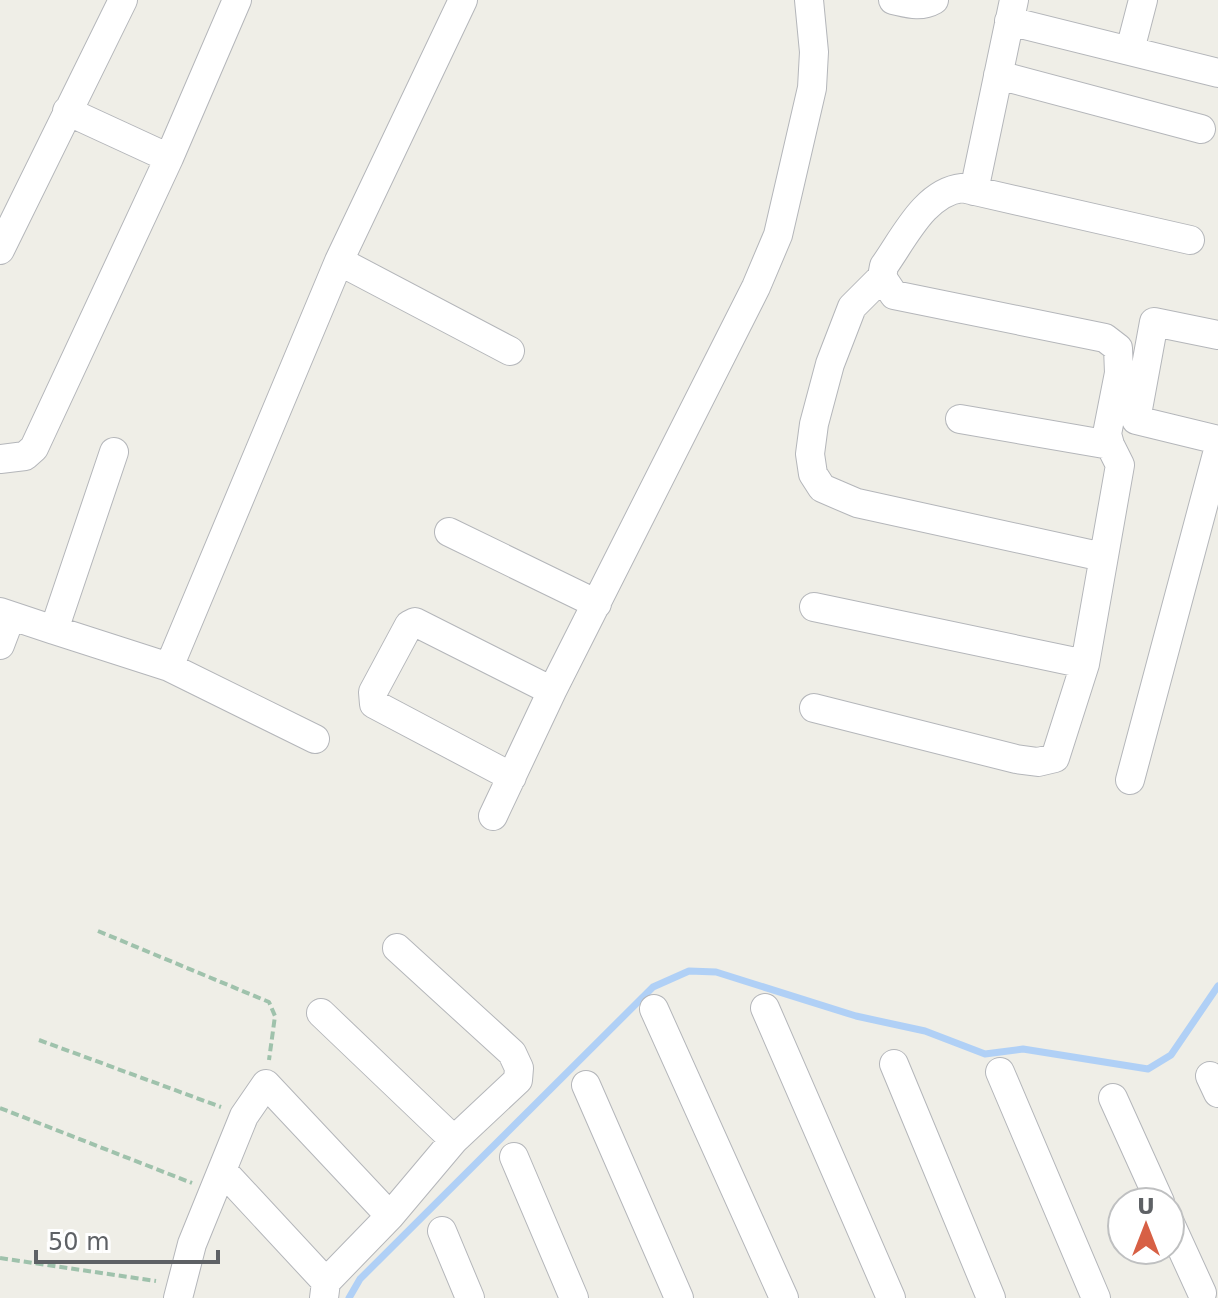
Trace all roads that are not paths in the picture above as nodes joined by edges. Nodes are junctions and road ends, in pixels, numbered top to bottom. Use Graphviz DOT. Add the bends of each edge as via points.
graph roads {
  1 [pos="123,0"];
  2 [pos="237,0"];
  3 [pos="463,0"];
  4 [pos="809,0"];
  5 [pos="893,0"];
  6 [pos="934,0"];
  7 [pos="1143,0"];
  8 [pos="1012,10"];
  9 [pos="1130,50"];
  10 [pos="1218,73"];
  11 [pos="998,75"];
  12 [pos="67,111"];
  13 [pos="1201,129"];
  14 [pos="169,158"];
  15 [pos="974,191"];
  16 [pos="1190,240"];
  17 [pos="0,250"];
  18 [pos="339,261"];
  19 [pos="882,277"];
  20 [pos="1218,335"];
  21 [pos="510,351"];
  22 [pos="960,419"];
  23 [pos="1218,440"];
  24 [pos="1110,445"];
  25 [pos="1218,450"];
  26 [pos="114,452"];
  27 [pos="0,459"];
  28 [pos="449,532"];
  29 [pos="1103,557"];
  30 [pos="597,604"];
  31 [pos="814,607"];
  32 [pos="6,614"];
  33 [pos="54,630"];
  34 [pos="0,645"];
  35 [pos="1085,664"];
  36 [pos="169,667"];
  37 [pos="552,691"];
  38 [pos="814,708"];
  39 [pos="315,739"];
  40 [pos="512,777"];
  41 [pos="1130,780"];
  42 [pos="493,816"];
  43 [pos="397,948"];
  44 [pos="765,1008"];
  45 [pos="654,1009"];
  46 [pos="321,1013"];
  47 [pos="894,1064"];
  48 [pos="1000,1072"];
  49 [pos="586,1085"];
  50 [pos="1113,1098"];
  51 [pos="454,1140"];
  52 [pos="514,1157"];
  53 [pos="218,1181"];
  54 [pos="1153,1186"];
  55 [pos="390,1216"];
  56 [pos="442,1231"];
  57 [pos="1186,1257"];
  58 [pos="325,1290"];
  59 [pos="179,1291"];
  60 [pos="1203,1293"];
  61 [pos="470,1298"];
  62 [pos="574,1298"];
  63 [pos="679,1298"];
  64 [pos="784,1298"];
  65 [pos="891,1298"];
  66 [pos="991,1298"];
  67 [pos="1096,1298"];
  1 -- 12 [label="street"];
  2 -- 14 [label="street"];
  3 -- 18 [label="street"];
  4 -- 30 [label="street" via="812,88 778,235"];
  5 -- 6 [label="street" via="914,5"];
  7 -- 9 [label="street"];
  8 -- 9 [label="street"];
  8 -- 11 [label="street"];
  9 -- 10 [label="street"];
  11 -- 13 [label="street"];
  11 -- 15 [label="street"];
  12 -- 14 [label="street"];
  12 -- 17 [label="street"];
  14 -- 27 [label="street" via="34,448 25,456"];
  15 -- 16 [label="street"];
  15 -- 19 [label="street" via="951,189 927,206 884,266"];
  18 -- 21 [label="street"];
  18 -- 36 [label="street"];
  19 -- 24 [label="street" via="894,295 1105,338 1118,348"];
  19 -- 29 [label="street" via="852,307 830,364 810,454 822,488 857,503"];
  20 -- 23 [label="street" via="1154,322 1136,420"];
  22 -- 24 [label="street"];
  24 -- 29 [label="street" via="1120,477"];
  25 -- 41 [label="street"];
  26 -- 33 [label="street"];
  28 -- 30 [label="street"];
  29 -- 35 [label="street"];
  30 -- 37 [label="street"];
  31 -- 35 [label="street"];
  32 -- 33 [label="street"];
  32 -- 34 [label="street"];
  33 -- 36 [label="street"];
  35 -- 38 [label="street" via="1055,758 1038,762"];
  36 -- 39 [label="street"];
  37 -- 40 [label="street"];
  37 -- 40 [label="street" via="415,622 373,692 374,704"];
  40 -- 42 [label="street"];
  43 -- 51 [label="street" via="512,1053 519,1068 518,1080"];
  44 -- 65 [label="street"];
  45 -- 64 [label="street"];
  46 -- 51 [label="street"];
  47 -- 66 [label="street"];
  48 -- 67 [label="street"];
  49 -- 63 [label="street"];
  50 -- 54 [label="street"];
  51 -- 55 [label="street"];
  52 -- 62 [label="street"];
  53 -- 55 [label="street" via="244,1116 266,1084"];
  53 -- 58 [label="street"];
  53 -- 59 [label="street"];
  55 -- 58 [label="street"];
  56 -- 61 [label="street"];
  57 -- 60 [label="street"];
}
